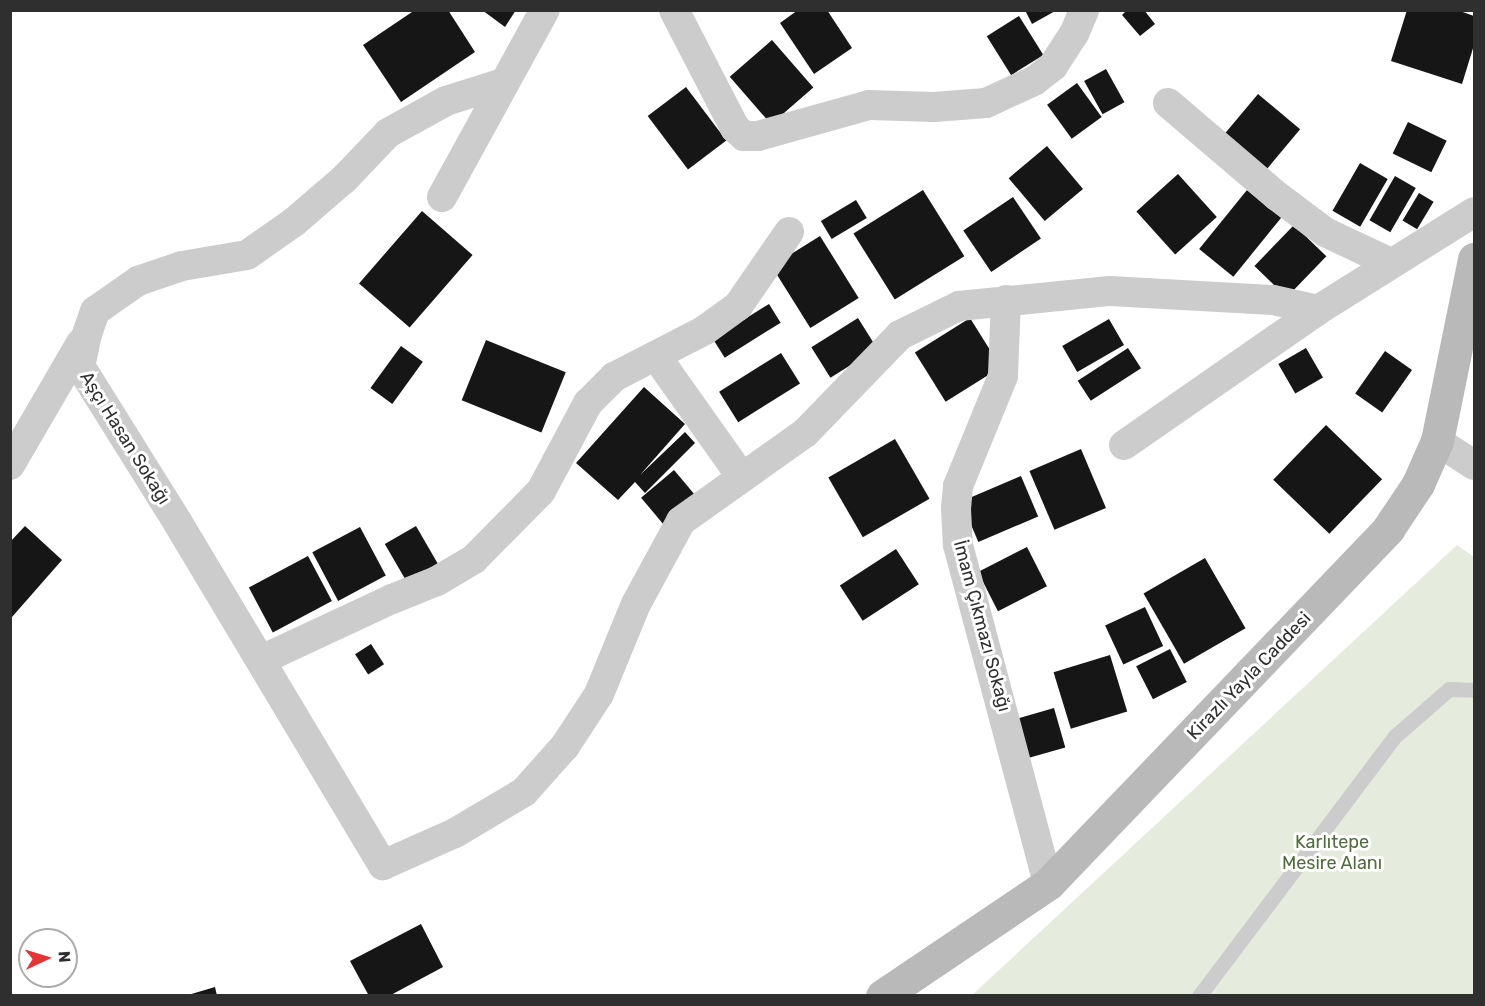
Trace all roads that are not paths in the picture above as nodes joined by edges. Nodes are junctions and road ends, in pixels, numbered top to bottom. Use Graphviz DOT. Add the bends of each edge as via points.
graph roads {
  1 [pos="545,10"];
  2 [pos="675,10"];
  3 [pos="1084,10"];
  4 [pos="503,83"];
  5 [pos="1168,103"];
  6 [pos="442,197"];
  7 [pos="1474,212"];
  8 [pos="789,232"];
  9 [pos="1474,259"];
  10 [pos="1391,263"];
  11 [pos="1006,300"];
  12 [pos="1318,310"];
  13 [pos="87,334"];
  14 [pos="656,356"];
  15 [pos="1437,441"];
  16 [pos="1124,445"];
  17 [pos="10,465"];
  18 [pos="1474,465"];
  19 [pos="741,476"];
  20 [pos="261,660"];
  21 [pos="1474,690"];
  22 [pos="1048,884"];
  23 [pos="882,996"];
  24 [pos="1199,996"];
  1 -- 4 [label="street"];
  2 -- 3 [label="street" via="735,128 744,136 758,136 869,105 934,107 986,103 1034,81 1053,66"];
  4 -- 6 [label="street"];
  4 -- 13 [label="street, Aşçı Hasan Sokağı" via="446,101 388,133 344,179 294,222 247,255 182,266 138,281 95,311"];
  5 -- 10 [label="street" via="1325,232"];
  7 -- 10 [label="street"];
  8 -- 14 [label="street" via="738,306 705,330"];
  9 -- 15 [label="main road, Kirazlı Yayla Caddesi"];
  10 -- 12 [label="street"];
  11 -- 12 [label="street" via="1110,291 1273,300"];
  11 -- 19 [label="street" via="959,306 900,334 805,433"];
  11 -- 22 [label="street, İmam Çıkmazı Sokağı" via="1003,376 958,486 958,545"];
  12 -- 16 [label="street"];
  13 -- 17 [label="street"];
  13 -- 20 [label="street, Aşçı Hasan Sokağı" via="80,366"];
  14 -- 19 [label="street"];
  14 -- 20 [label="street" via="614,377 588,403 541,491 474,559 437,581"];
  15 -- 18 [label="street"];
  15 -- 22 [label="main road, Kirazlı Yayla Caddesi" via="1418,484 1388,529"];
  19 -- 20 [label="street, Aşçı Hasan Sokağı" via="681,521 636,604 599,694 565,746 524,792 455,833 383,865"];
  21 -- 24 [label="lane" via="1449,689 1394,737"];
  22 -- 23 [label="main road, Kirazlı Yayla Caddesi"];
}
